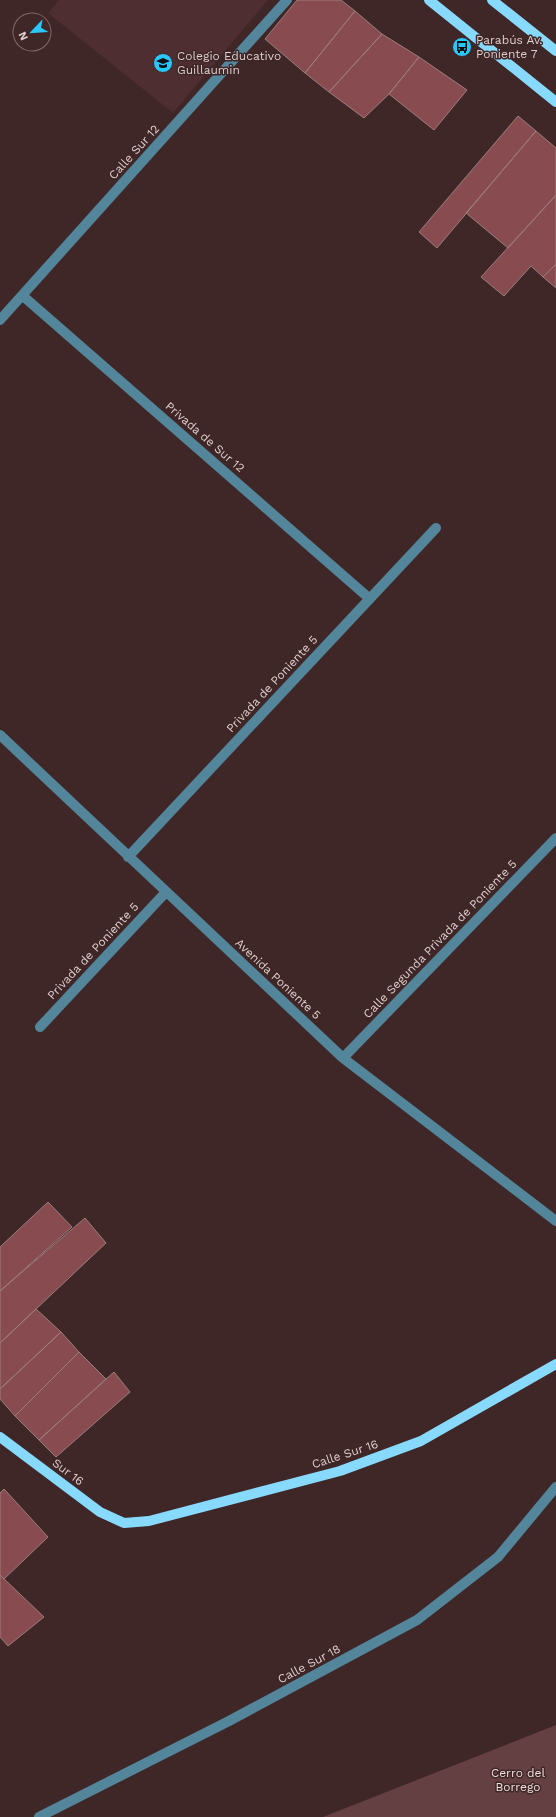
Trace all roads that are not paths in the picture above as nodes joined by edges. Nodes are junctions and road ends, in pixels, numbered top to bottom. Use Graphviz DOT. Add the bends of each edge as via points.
graph roads {
  1 [pos="287,0"];
  2 [pos="429,0"];
  3 [pos="492,0"];
  4 [pos="556,51"];
  5 [pos="556,102"];
  6 [pos="23,296"];
  7 [pos="0,320"];
  8 [pos="436,528"];
  9 [pos="370,599"];
  10 [pos="0,735"];
  11 [pos="556,838"];
  12 [pos="128,857"];
  13 [pos="166,892"];
  14 [pos="40,1027"];
  15 [pos="343,1058"];
  16 [pos="556,1221"];
  17 [pos="556,1364"];
  18 [pos="0,1437"];
  19 [pos="556,1487"];
  20 [pos="124,1523"];
  21 [pos="39,1817"];
  1 -- 6 [label="street, Calle Sur 12"];
  2 -- 5 [label="main road"];
  3 -- 4 [label="main road"];
  6 -- 7 [label="street, Calle Sur 12"];
  6 -- 9 [label="street, Privada de Sur 12"];
  8 -- 9 [label="street, Privada de Poniente 5"];
  9 -- 12 [label="street, Privada de Poniente 5"];
  10 -- 12 [label="street, Avenida Poniente 5"];
  11 -- 15 [label="street, Calle Segunda Privada de Poniente 5"];
  12 -- 13 [label="street, Avenida Poniente 5"];
  13 -- 14 [label="street, Privada de Poniente 5"];
  13 -- 15 [label="street, Avenida Poniente 5"];
  15 -- 16 [label="street, Avenida Poniente 5"];
  17 -- 20 [label="main road, Calle Sur 16" via="413,1444 340,1471 149,1521"];
  18 -- 20 [label="main road, Sur 16" via="100,1512"];
  19 -- 21 [label="street, Calle Sur 18" via="498,1557 417,1620 229,1721"];
}
